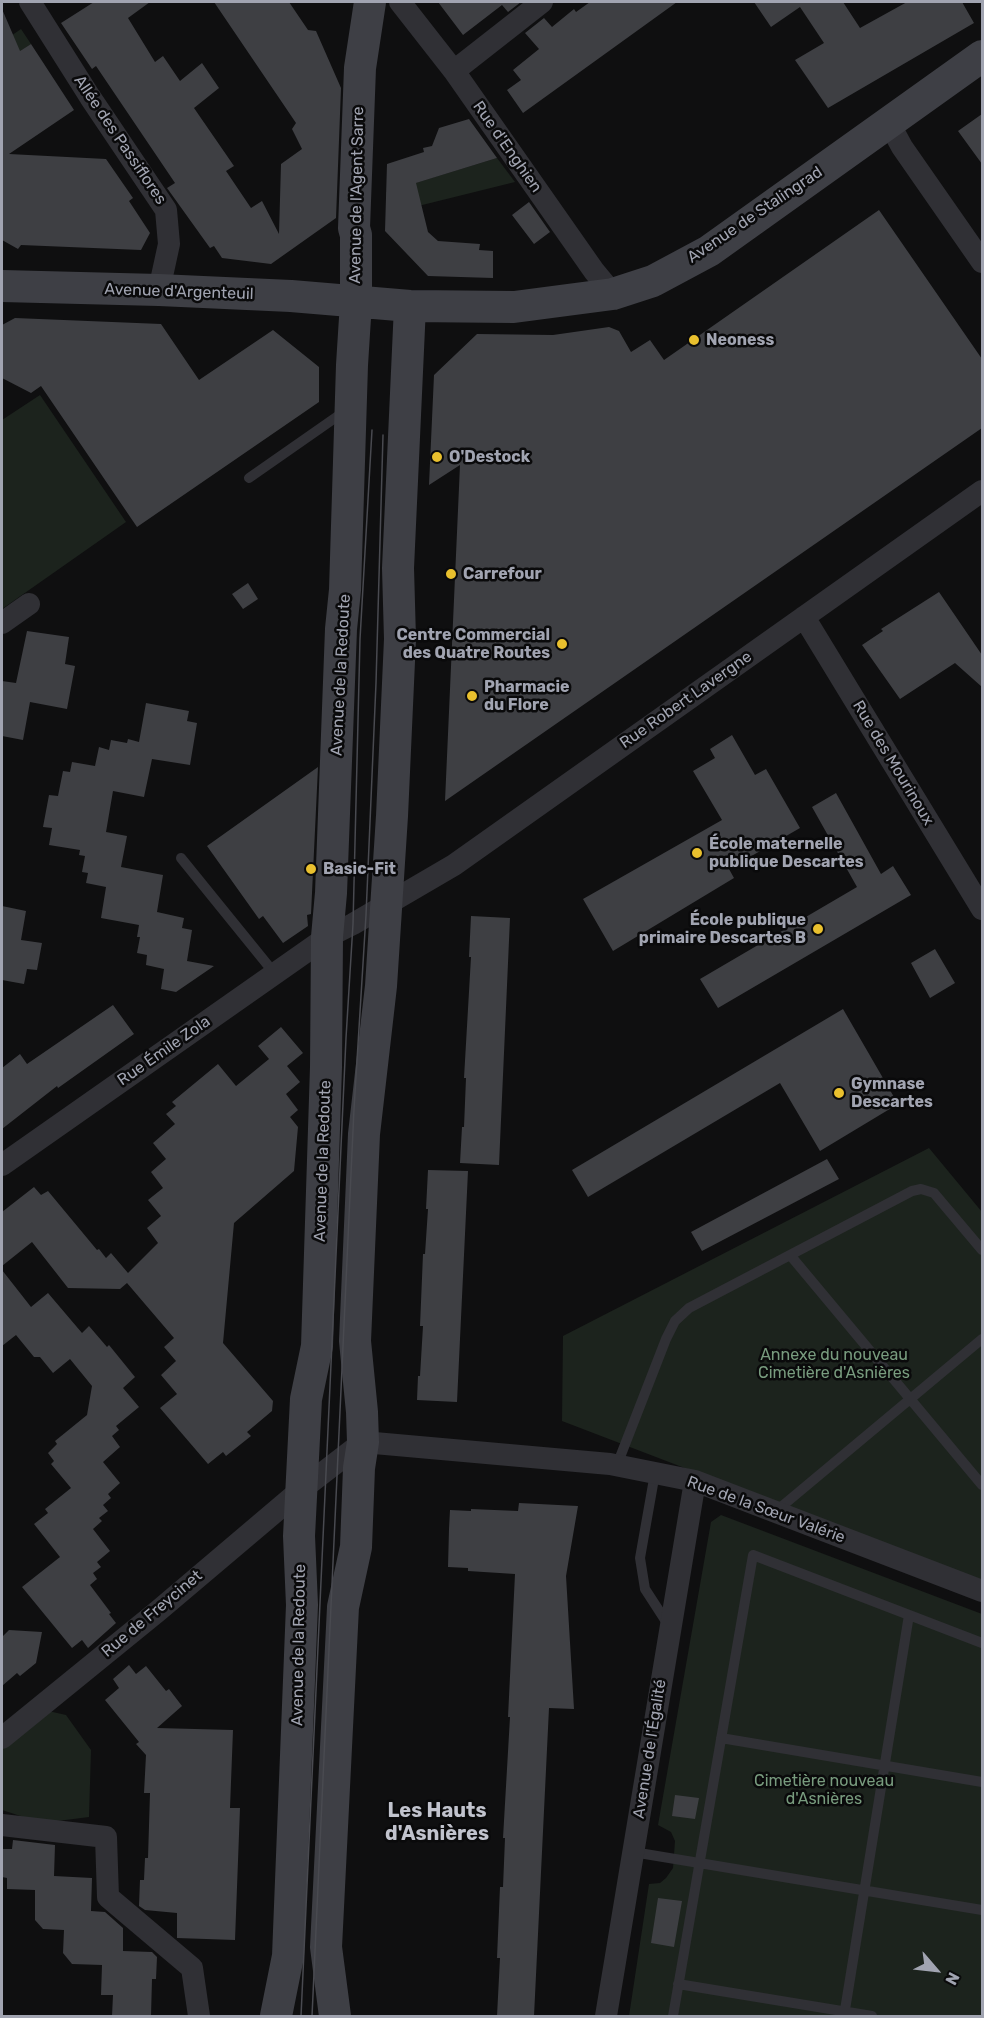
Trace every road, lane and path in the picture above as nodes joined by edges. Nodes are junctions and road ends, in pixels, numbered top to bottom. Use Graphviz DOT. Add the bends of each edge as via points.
graph roads {
  1 [pos="30,2"];
  2 [pos="400,2"];
  3 [pos="542,2"];
  4 [pos="369,7"];
  5 [pos="982,56"];
  6 [pos="454,72"];
  7 [pos="888,123"];
  8 [pos="982,262"];
  9 [pos="2,286"];
  10 [pos="159,290"];
  11 [pos="613,294"];
  12 [pos="356,302"];
  13 [pos="410,306"];
  14 [pos="350,407"];
  15 [pos="249,478"];
  16 [pos="982,491"];
  17 [pos="29,604"];
  18 [pos="804,617"];
  19 [pos="2,623"];
  20 [pos="181,858"];
  21 [pos="387,904"];
  22 [pos="982,909"];
  23 [pos="327,937"];
  24 [pos="275,974"];
  25 [pos="2,1165"];
  26 [pos="982,1250"];
  27 [pos="790,1255"];
  28 [pos="982,1339"];
  29 [pos="910,1400"];
  30 [pos="363,1442"];
  31 [pos="617,1465"];
  32 [pos="655,1473"];
  33 [pos="695,1481"];
  34 [pos="982,1485"];
  35 [pos="302,1489"];
  36 [pos="775,1512"];
  37 [pos="982,1591"];
  38 [pos="909,1615"];
  39 [pos="670,1629"];
  40 [pos="982,1642"];
  41 [pos="2,1738"];
  42 [pos="721,1738"];
  43 [pos="885,1766"];
  44 [pos="982,1782"];
  45 [pos="2,1825"];
  46 [pos="633,1852"];
  47 [pos="699,1863"];
  48 [pos="864,1891"];
  49 [pos="982,1910"];
  50 [pos="678,1984"];
  51 [pos="844,2014"];
  52 [pos="199,2016"];
  53 [pos="276,2016"];
  54 [pos="335,2016"];
  55 [pos="606,2016"];
  56 [pos="673,2016"];
  57 [pos="872,2016"];
  1 -- 10 [label="street, Allée des Passiflores" via="166,210 169,244"];
  2 -- 6 [label="street, Rue d'Enghien"];
  3 -- 6 [label="street"];
  4 -- 12 [label="main road, Avenue de l'Agent Sarre" via="360,68 354,228"];
  5 -- 7 [label="main road, Avenue de Stalingrad"];
  6 -- 11 [label="street, Rue d'Enghien"];
  7 -- 8 [label="street"];
  7 -- 11 [label="main road, Avenue de Stalingrad" via="709,250 653,281"];
  9 -- 10 [label="main road, Avenue d'Argenteuil"];
  10 -- 12 [label="main road, Avenue d'Argenteuil"];
  11 -- 13 [label="main road, Avenue de Stalingrad" via="514,307"];
  12 -- 13 [label="main road, Avenue de Stalingrad"];
  12 -- 14 [label="main road, Avenue de la Redoute"];
  13 -- 21 [label="main road" via="398,568 400,659"];
  14 -- 15 [label="lane"];
  14 -- 23 [label="main road, Avenue de la Redoute"];
  16 -- 18 [label="street, Rue Robert Lavergne"];
  17 -- 19 [label="street"];
  18 -- 21 [label="street, Rue Robert Lavergne" via="460,861"];
  18 -- 22 [label="street, Rue des Mourinoux"];
  20 -- 24 [label="lane"];
  21 -- 23 [label="street, Rue Robert Lavergne"];
  21 -- 30 [label="main road" via="364,1134 354,1341"];
  23 -- 24 [label="street, Rue Émile Zola"];
  23 -- 35 [label="main road, Avenue de la Redoute" via="317,1346 306,1399"];
  24 -- 25 [label="street, Rue Émile Zola"];
  26 -- 27 [label="lane" via="934,1193 921,1189"];
  27 -- 29 [label="lane"];
  27 -- 31 [label="lane" via="689,1308 675,1321"];
  28 -- 29 [label="lane"];
  29 -- 34 [label="lane"];
  29 -- 36 [label="lane"];
  30 -- 31 [label="street, Rue de la Sœur Valérie"];
  30 -- 35 [label="street, Rue de Freycinet"];
  30 -- 54 [label="main road" via="358,1468 356,1547 343,1606 326,1947"];
  31 -- 32 [label="street, Rue de la Sœur Valérie"];
  32 -- 33 [label="street, Rue de la Sœur Valérie"];
  32 -- 39 [label="lane" via="640,1558 645,1589"];
  33 -- 36 [label="street, Rue de la Sœur Valérie"];
  33 -- 39 [label="street, Avenue de l'Égalité"];
  35 -- 41 [label="street, Rue de Freycinet"];
  35 -- 53 [label="main road, Avenue de la Redoute" via="302,1605 288,1956"];
  36 -- 37 [label="street, Rue de la Sœur Valérie"];
  38 -- 40 [label="lane"];
  38 -- 42 [label="lane" via="753,1555"];
  38 -- 43 [label="lane"];
  39 -- 46 [label="street, Avenue de l'Égalité"];
  42 -- 43 [label="lane"];
  42 -- 47 [label="lane"];
  43 -- 44 [label="lane"];
  43 -- 48 [label="lane"];
  45 -- 52 [label="street" via="106,1837 108,1897 192,1968"];
  46 -- 47 [label="lane"];
  46 -- 55 [label="street, Avenue de l'Égalité"];
  47 -- 48 [label="lane"];
  47 -- 50 [label="lane"];
  48 -- 49 [label="lane"];
  48 -- 51 [label="lane"];
  50 -- 51 [label="lane"];
  50 -- 56 [label="lane"];
  51 -- 57 [label="lane"];
}
